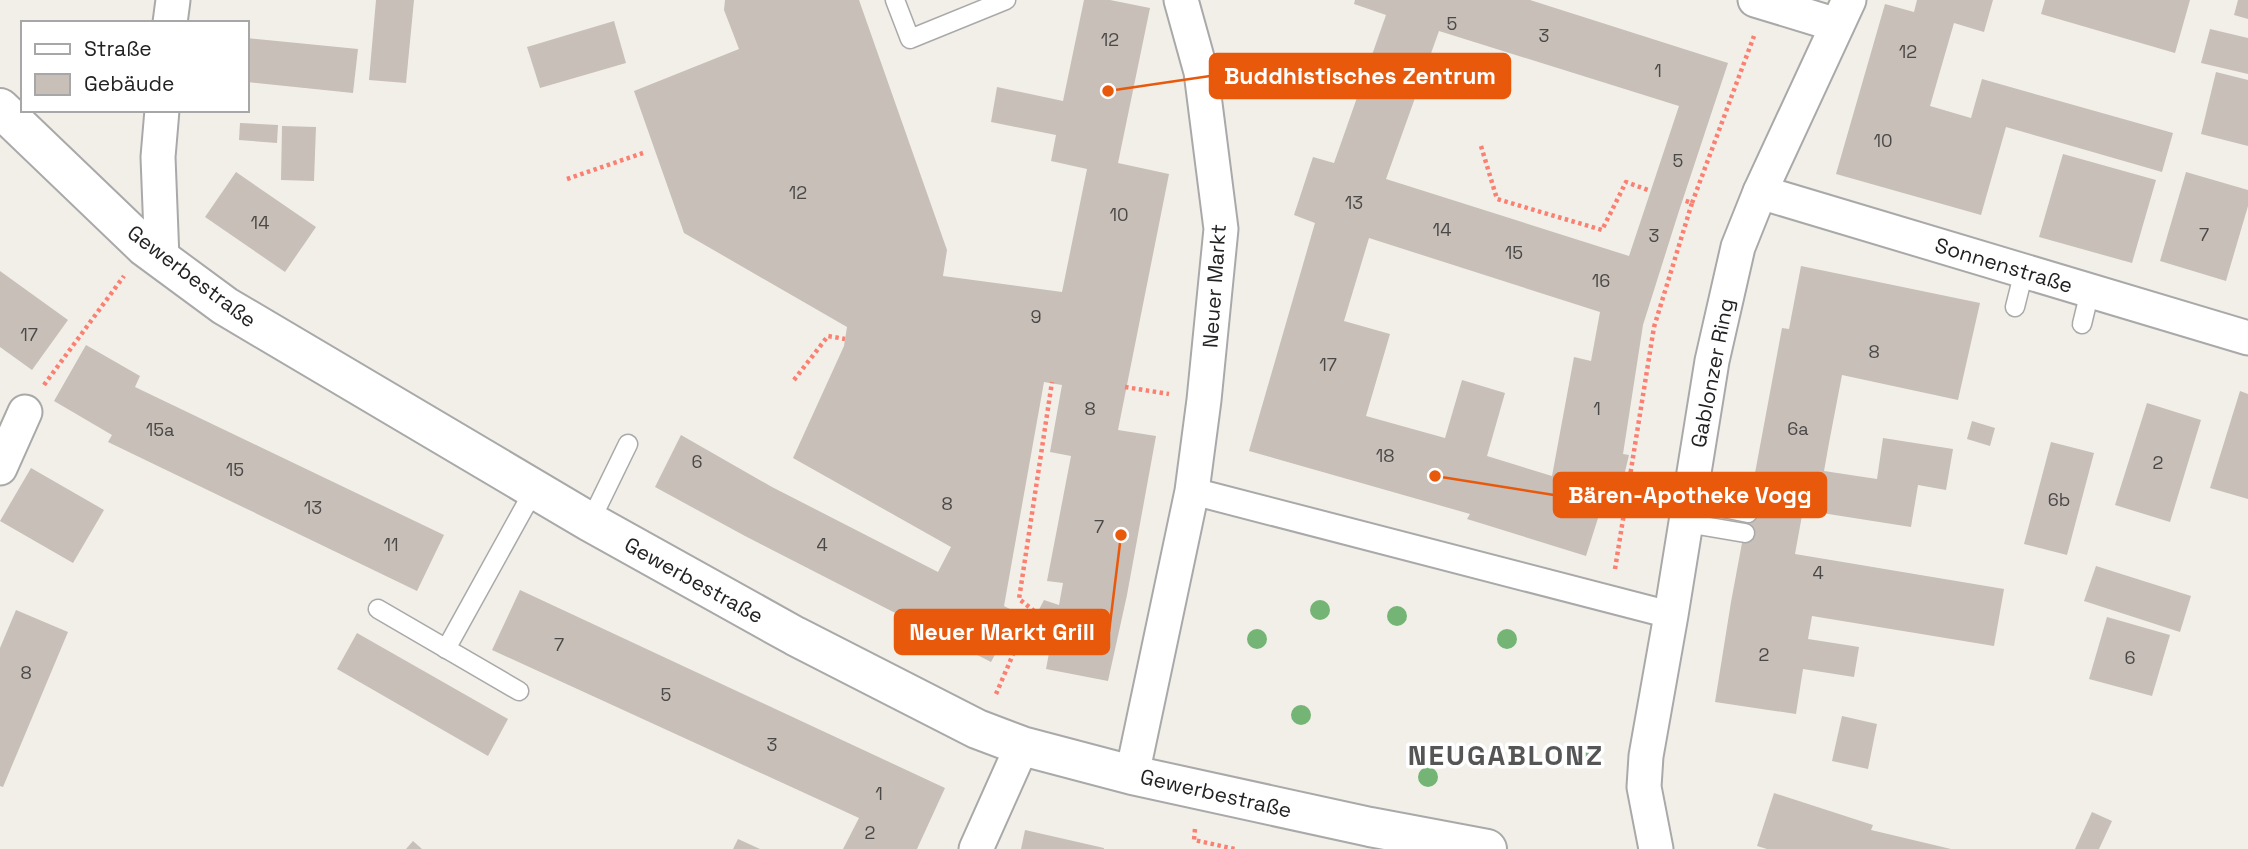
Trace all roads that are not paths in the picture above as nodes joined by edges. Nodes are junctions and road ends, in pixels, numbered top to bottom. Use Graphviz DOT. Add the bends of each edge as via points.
graph roads {
  1 [pos="173,0"];
  2 [pos="895,0"];
  3 [pos="1006,0"];
  4 [pos="1181,0"];
  5 [pos="1760,2"];
  6 [pos="1843,13"];
  7 [pos="170,21"];
  8 [pos="16,112"];
  9 [pos="162,112"];
  10 [pos="1760,192"];
  11 [pos="154,253"];
  12 [pos="2024,271"];
  13 [pos="2090,291"];
  14 [pos="2015,307"];
  15 [pos="2082,324"];
  16 [pos="2248,338"];
  17 [pos="24,412"];
  18 [pos="628,443"];
  19 [pos="0,468"];
  20 [pos="534,490"];
  21 [pos="1192,491"];
  22 [pos="1687,512"];
  23 [pos="1748,513"];
  24 [pos="590,522"];
  25 [pos="1745,533"];
  26 [pos="378,609"];
  27 [pos="1671,615"];
  28 [pos="446,649"];
  29 [pos="519,691"];
  30 [pos="1022,746"];
  31 [pos="1132,775"];
  32 [pos="976,849"];
  33 [pos="1487,849"];
  34 [pos="1656,849"];
  1 -- 7 [label="street"];
  2 -- 3 [label="lane" via="910,38"];
  4 -- 21 [label="street, Neuer Markt" via="1201,72 1221,229"];
  5 -- 6 [label="street"];
  6 -- 10 [label="street, Gablonzer Ring"];
  8 -- 11 [label="street, Gewerbestraße"];
  9 -- 11 [label="street"];
  10 -- 12 [label="street, Sonnenstraße"];
  10 -- 22 [label="street, Gablonzer Ring" via="1738,247 1712,361"];
  11 -- 20 [label="street, Gewerbestraße" via="225,306"];
  12 -- 13 [label="street, Sonnenstraße"];
  12 -- 14 [label="lane"];
  13 -- 15 [label="lane"];
  13 -- 16 [label="street, Sonnenstraße"];
  17 -- 19 [label="street"];
  18 -- 24 [label="lane"];
  20 -- 24 [label="street, Gewerbestraße"];
  20 -- 28 [label="lane"];
  21 -- 27 [label="street"];
  21 -- 31 [label="street, Neuer Markt"];
  22 -- 23 [label="lane"];
  22 -- 25 [label="lane"];
  22 -- 27 [label="street, Gablonzer Ring"];
  24 -- 30 [label="street, Gewerbestraße" via="795,636 982,731"];
  26 -- 28 [label="lane"];
  27 -- 34 [label="street, Gablonzer Ring" via="1643,787"];
  28 -- 29 [label="lane"];
  30 -- 31 [label="street, Gewerbestraße"];
  30 -- 32 [label="street"];
  31 -- 33 [label="street, Gewerbestraße"];
}
